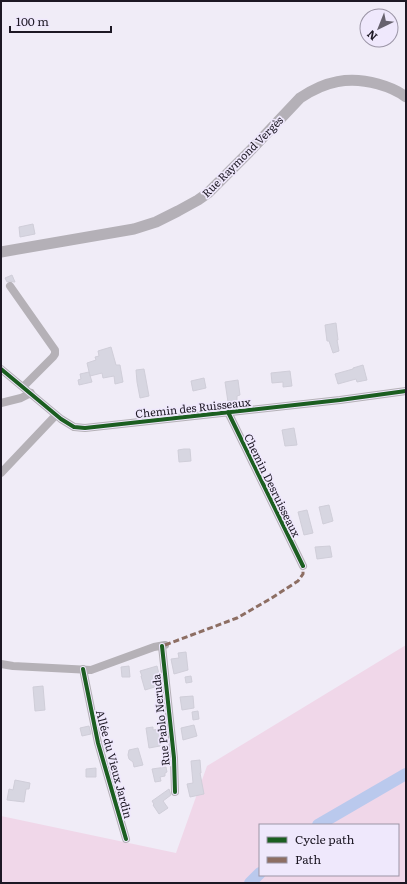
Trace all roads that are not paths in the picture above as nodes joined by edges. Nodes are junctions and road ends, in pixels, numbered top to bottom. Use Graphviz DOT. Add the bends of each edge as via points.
graph roads {
  1 [pos="406,97"];
  2 [pos="1,252"];
  3 [pos="10,286"];
  4 [pos="1,369"];
  5 [pos="23,387"];
  6 [pos="406,391"];
  7 [pos="31,393"];
  8 [pos="1,403"];
  9 [pos="228,412"];
  10 [pos="56,415"];
  11 [pos="1,473"];
  12 [pos="303,566"];
  13 [pos="1,664"];
  14 [pos="83,669"];
  15 [pos="175,792"];
  16 [pos="126,839"];
  1 -- 2 [label="main road, Rue Raymond Vergès" via="386,86 360,81 336,81 326,84 300,98 208,194 178,211 134,230"];
  3 -- 5 [label="street" via="55,350 53,357"];
  4 -- 5 [label="street, Chemin des Ruisseaux"];
  5 -- 7 [label="street, Chemin des Ruisseaux"];
  6 -- 9 [label="street, Chemin des Ruisseaux"];
  7 -- 8 [label="street"];
  7 -- 10 [label="street, Chemin des Ruisseaux"];
  9 -- 10 [label="street, Chemin des Ruisseaux" via="85,428 74,427"];
  9 -- 12 [label="street, Chemin Desruisseaux"];
  10 -- 11 [label="street"];
  13 -- 14 [label="street, Rue Pablo Neruda"];
  14 -- 15 [label="street, Rue Pablo Neruda" via="91,670 163,645"];
  14 -- 16 [label="street, Allée du Vieux Jardin" via="98,743"];
}
